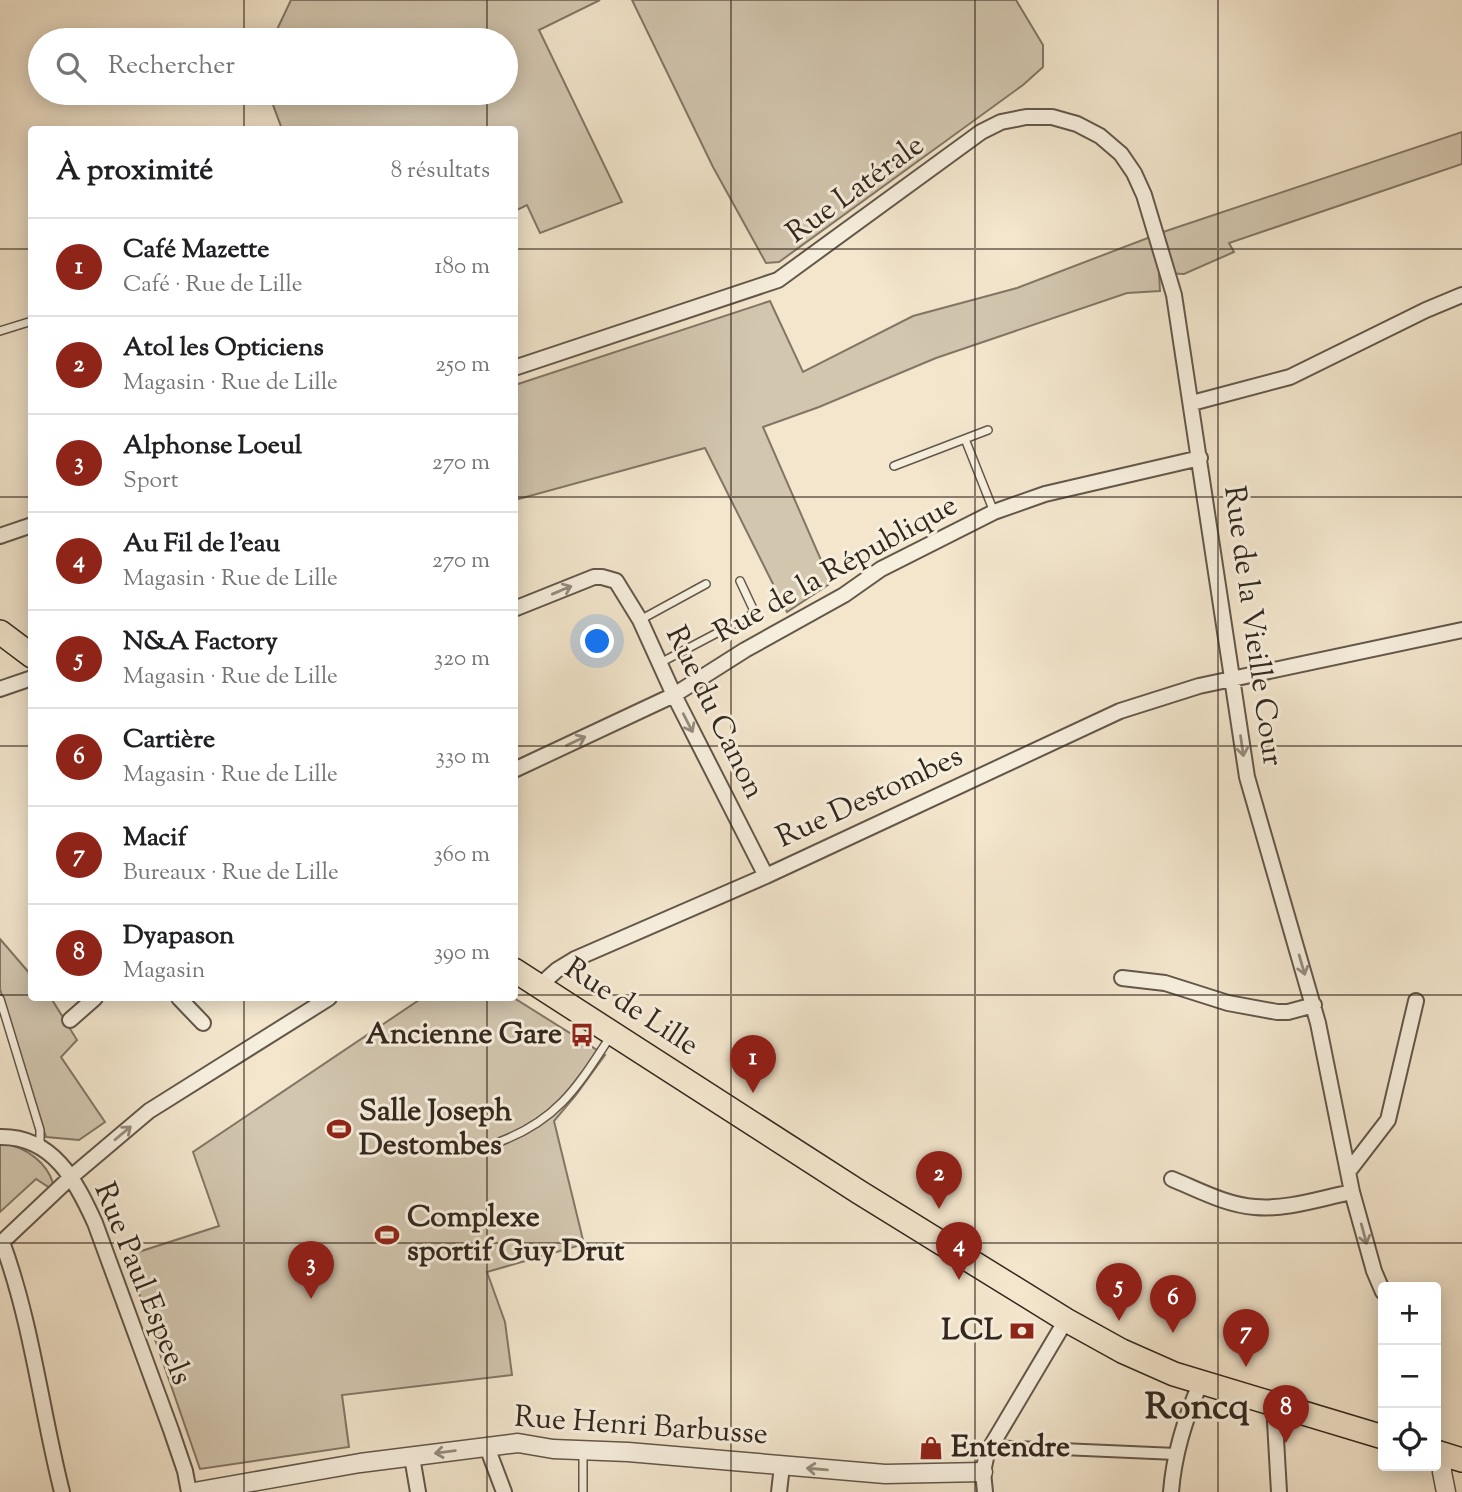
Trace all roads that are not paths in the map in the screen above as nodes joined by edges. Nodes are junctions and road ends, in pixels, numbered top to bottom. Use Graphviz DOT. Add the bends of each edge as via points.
graph roads {
  1 [pos="1160,249"];
  2 [pos="1462,296"];
  3 [pos="28,322"];
  4 [pos="0,331"];
  5 [pos="518,367"];
  6 [pos="1192,403"];
  7 [pos="988,430"];
  8 [pos="965,439"];
  9 [pos="1200,458"];
  10 [pos="894,466"];
  11 [pos="994,512"];
  12 [pos="28,526"];
  13 [pos="0,536"];
  14 [pos="740,581"];
  15 [pos="706,584"];
  16 [pos="518,607"];
  17 [pos="640,620"];
  18 [pos="1462,630"];
  19 [pos="0,632"];
  20 [pos="0,648"];
  21 [pos="28,653"];
  22 [pos="28,662"];
  23 [pos="659,663"];
  24 [pos="1233,678"];
  25 [pos="28,679"];
  26 [pos="0,689"];
  27 [pos="674,695"];
  28 [pos="518,767"];
  29 [pos="766,876"];
  30 [pos="518,973"];
  31 [pos="1122,978"];
  32 [pos="539,986"];
  33 [pos="0,999"];
  34 [pos="91,1001"];
  35 [pos="182,1001"];
  36 [pos="324,1001"];
  37 [pos="1416,1001"];
  38 [pos="1314,1005"];
  39 [pos="70,1020"];
  40 [pos="203,1023"];
  41 [pos="612,1033"];
  42 [pos="0,1137"];
  43 [pos="499,1142"];
  44 [pos="40,1146"];
  45 [pos="1348,1172"];
  46 [pos="71,1177"];
  47 [pos="1172,1180"];
  48 [pos="1352,1192"];
  49 [pos="1,1243"];
  50 [pos="1379,1282"];
  51 [pos="1066,1320"];
  52 [pos="1201,1382"];
  53 [pos="1274,1404"];
  54 [pos="1378,1435"];
  55 [pos="991,1446"];
  56 [pos="487,1447"];
  57 [pos="583,1451"];
  58 [pos="1176,1454"];
  59 [pos="1447,1455"];
  60 [pos="412,1457"];
  61 [pos="782,1466"];
  62 [pos="983,1472"];
  63 [pos="62,1492"];
  64 [pos="192,1492"];
  65 [pos="418,1492"];
  66 [pos="504,1492"];
  67 [pos="583,1492"];
  68 [pos="779,1492"];
  69 [pos="985,1492"];
  70 [pos="1171,1492"];
  71 [pos="1279,1492"];
  72 [pos="1446,1492"];
  1 -- 5 [label="street, Rue Latérale" via="1139,183 1111,144 1066,120 1013,119 981,132 778,280"];
  1 -- 6 [label="street, Rue de la Vieille Cour" via="1172,285"];
  2 -- 6 [label="street" via="1290,377"];
  3 -- 4 [label="lane"];
  6 -- 9 [label="street, Rue de la Vieille Cour"];
  7 -- 8 [label="lane"];
  8 -- 10 [label="lane"];
  8 -- 11 [label="lane"];
  9 -- 11 [label="street, Rue de la République" via="1045,494"];
  9 -- 24 [label="street, Rue de la Vieille Cour"];
  11 -- 27 [label="street, Rue de la République" via="892,563"];
  12 -- 13 [label="street"];
  14 -- 23 [label="lane" via="755,612"];
  15 -- 17 [label="lane"];
  16 -- 17 [label="street, Rue du Canon, one-way" via="603,577 622,587"];
  17 -- 23 [label="street, Rue du Canon"];
  18 -- 24 [label="street, Rue Destombes"];
  19 -- 21 [label="main road"];
  20 -- 22 [label="main road"];
  23 -- 27 [label="street, Rue du Canon"];
  24 -- 29 [label="street, Rue Destombes" via="1102,718"];
  24 -- 38 [label="street, Rue de la Vieille Cour, one-way" via="1250,792"];
  25 -- 26 [label="street"];
  28 -- 27 [label="street, Rue de la République, one-way"];
  27 -- 29 [label="street, Rue du Canon, one-way"];
  29 -- 32 [label="street, Rue Destombes" via="575,959"];
  30 -- 32 [label="main road, Rue de Lille"];
  31 -- 38 [label="street" via="1166,983 1265,1010 1289,1012"];
  32 -- 41 [label="main road, Rue de Lille"];
  33 -- 44 [label="lane" via="40,1130"];
  34 -- 39 [label="street"];
  35 -- 40 [label="street"];
  46 -- 36 [label="street, one-way" via="149,1111"];
  37 -- 45 [label="street" via="1388,1120"];
  38 -- 45 [label="street, Rue de la Vieille Cour"];
  41 -- 43 [label="lane" via="572,1094 530,1129"];
  41 -- 51 [label="main road, Rue de Lille"];
  42 -- 44 [label="street"];
  44 -- 46 [label="street, Rue Paul Espeels"];
  45 -- 48 [label="street, Rue de la Vieille Cour"];
  46 -- 49 [label="street"];
  46 -- 64 [label="street, Rue Paul Espeels" via="95,1223"];
  47 -- 48 [label="street" via="1256,1207"];
  48 -- 50 [label="street, Rue de la Vieille Cour, one-way"];
  49 -- 63 [label="street" via="29,1330"];
  51 -- 52 [label="main road, Rue de Lille" via="1138,1359"];
  51 -- 55 [label="street"];
  52 -- 53 [label="main road, Rue de Lille"];
  52 -- 58 [label="street"];
  53 -- 54 [label="main road, Rue de Lille"];
  53 -- 71 [label="street"];
  55 -- 58 [label="street"];
  55 -- 62 [label="street"];
  56 -- 57 [label="street, Rue Henri Barbusse" via="518,1443"];
  56 -- 60 [label="street, Rue Henri Barbusse, one-way"];
  56 -- 66 [label="street"];
  57 -- 61 [label="street, Rue Henri Barbusse"];
  57 -- 67 [label="lane"];
  58 -- 70 [label="street"];
  59 -- 72 [label="street" via="1442,1472"];
  60 -- 64 [label="street, Rue Henri Barbusse"];
  60 -- 65 [label="street"];
  62 -- 61 [label="street, Rue Henri Barbusse, one-way" via="885,1474"];
  61 -- 68 [label="street"];
  62 -- 69 [label="street"];
}
